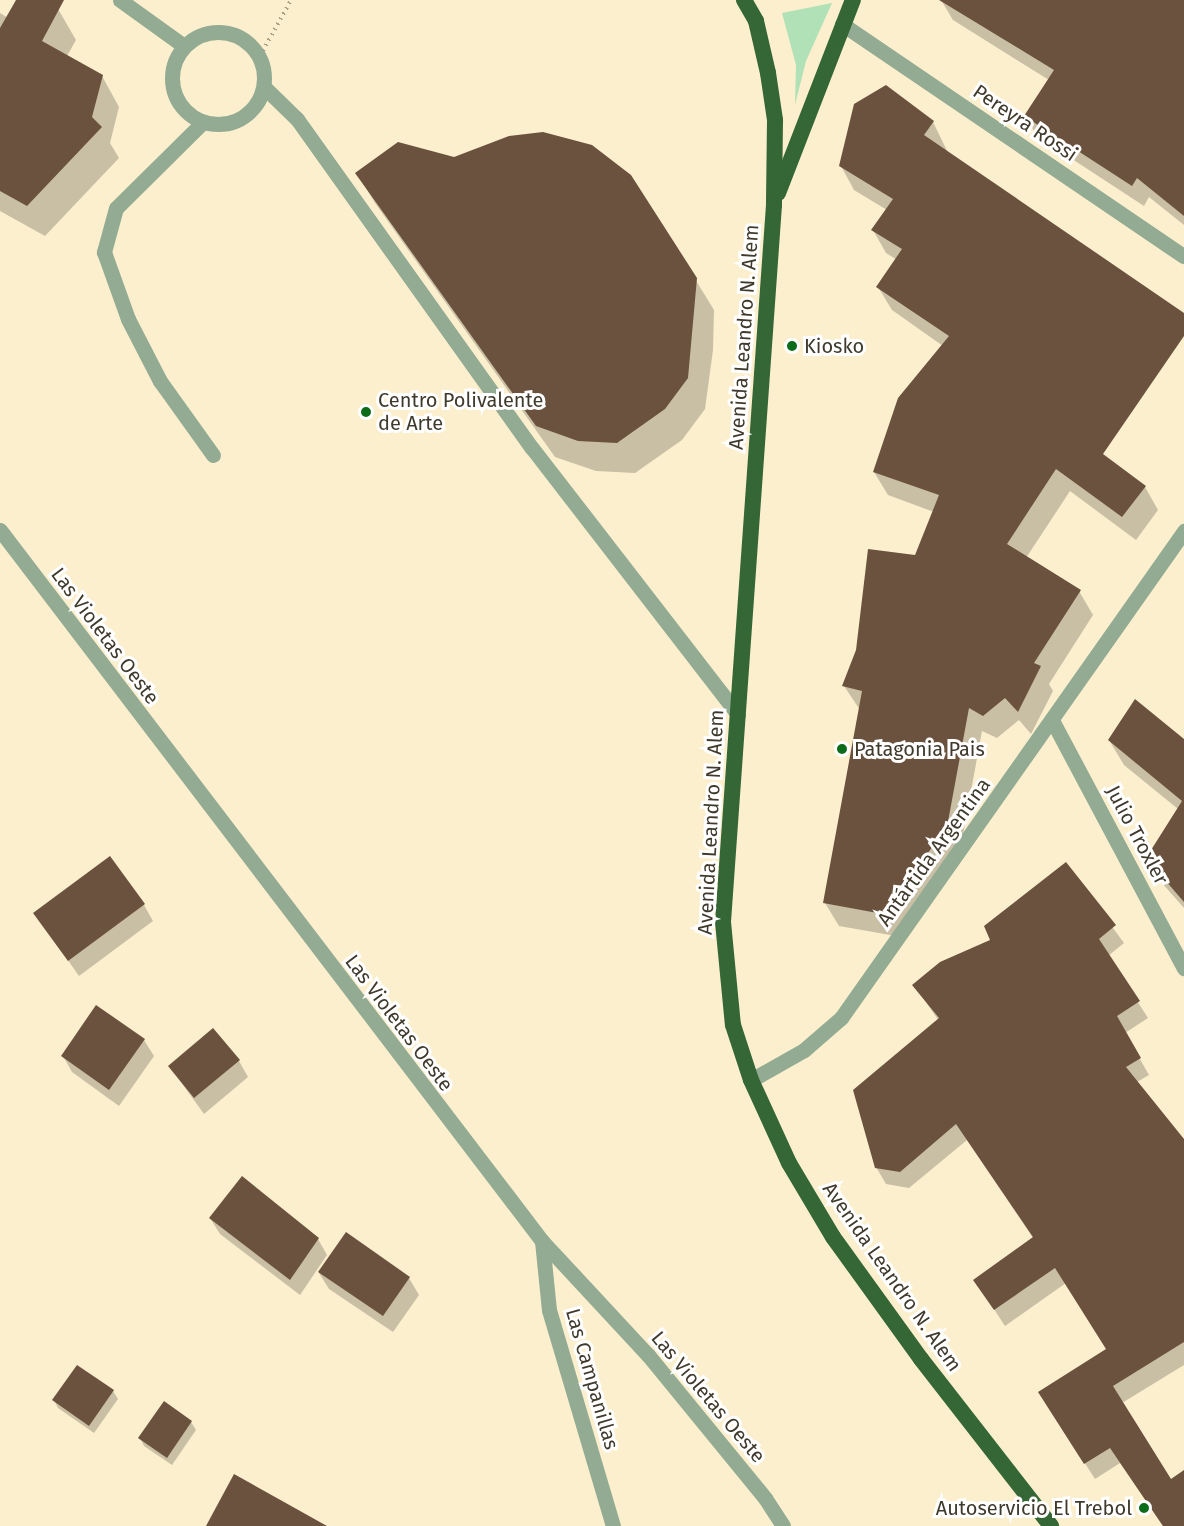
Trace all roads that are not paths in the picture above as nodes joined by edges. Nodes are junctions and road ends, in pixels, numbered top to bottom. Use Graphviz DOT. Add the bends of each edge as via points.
graph roads {
  1 [pos="120,0"];
  2 [pos="744,0"];
  3 [pos="853,0"];
  4 [pos="842,24"];
  5 [pos="183,46"];
  6 [pos="264,87"];
  7 [pos="202,122"];
  8 [pos="774,205"];
  9 [pos="1184,256"];
  10 [pos="213,455"];
  11 [pos="0,530"];
  12 [pos="1184,531"];
  13 [pos="738,715"];
  14 [pos="1053,722"];
  15 [pos="1184,968"];
  16 [pos="751,1080"];
  17 [pos="542,1241"];
  18 [pos="613,1526"];
  19 [pos="783,1526"];
  20 [pos="1051,1526"];
  1 -- 5 [label="street"];
  2 -- 8 [label="highway, Avenida Leandro N. Alem" via="756,21 775,120"];
  3 -- 4 [label="highway, Avenida Leandro N. Alem"];
  4 -- 8 [label="highway, Avenida Leandro N. Alem"];
  4 -- 9 [label="street, Pereyra Rossi"];
  5 -- 6 [label="street" via="209,32 238,36 260,56"];
  5 -- 7 [label="street" via="171,73 172,87 178,102"];
  6 -- 7 [label="street" via="248,115 218,125"];
  6 -- 13 [label="street" via="297,119 532,448"];
  7 -- 10 [label="street" via="116,208 104,252 128,319 160,381"];
  8 -- 13 [label="highway, Avenida Leandro N. Alem"];
  11 -- 17 [label="street, Las Violetas Oeste"];
  12 -- 14 [label="street, Antártida Argentina"];
  13 -- 16 [label="highway, Avenida Leandro N. Alem" via="723,922 733,1025"];
  14 -- 15 [label="street, Julio Troxler"];
  14 -- 16 [label="street, Antártida Argentina" via="841,1018 804,1050"];
  16 -- 20 [label="highway, Avenida Leandro N. Alem" via="789,1163 833,1237 921,1359"];
  17 -- 18 [label="street, Las Campanillas" via="549,1310"];
  17 -- 19 [label="street, Las Violetas Oeste" via="648,1355 765,1498"];
}
